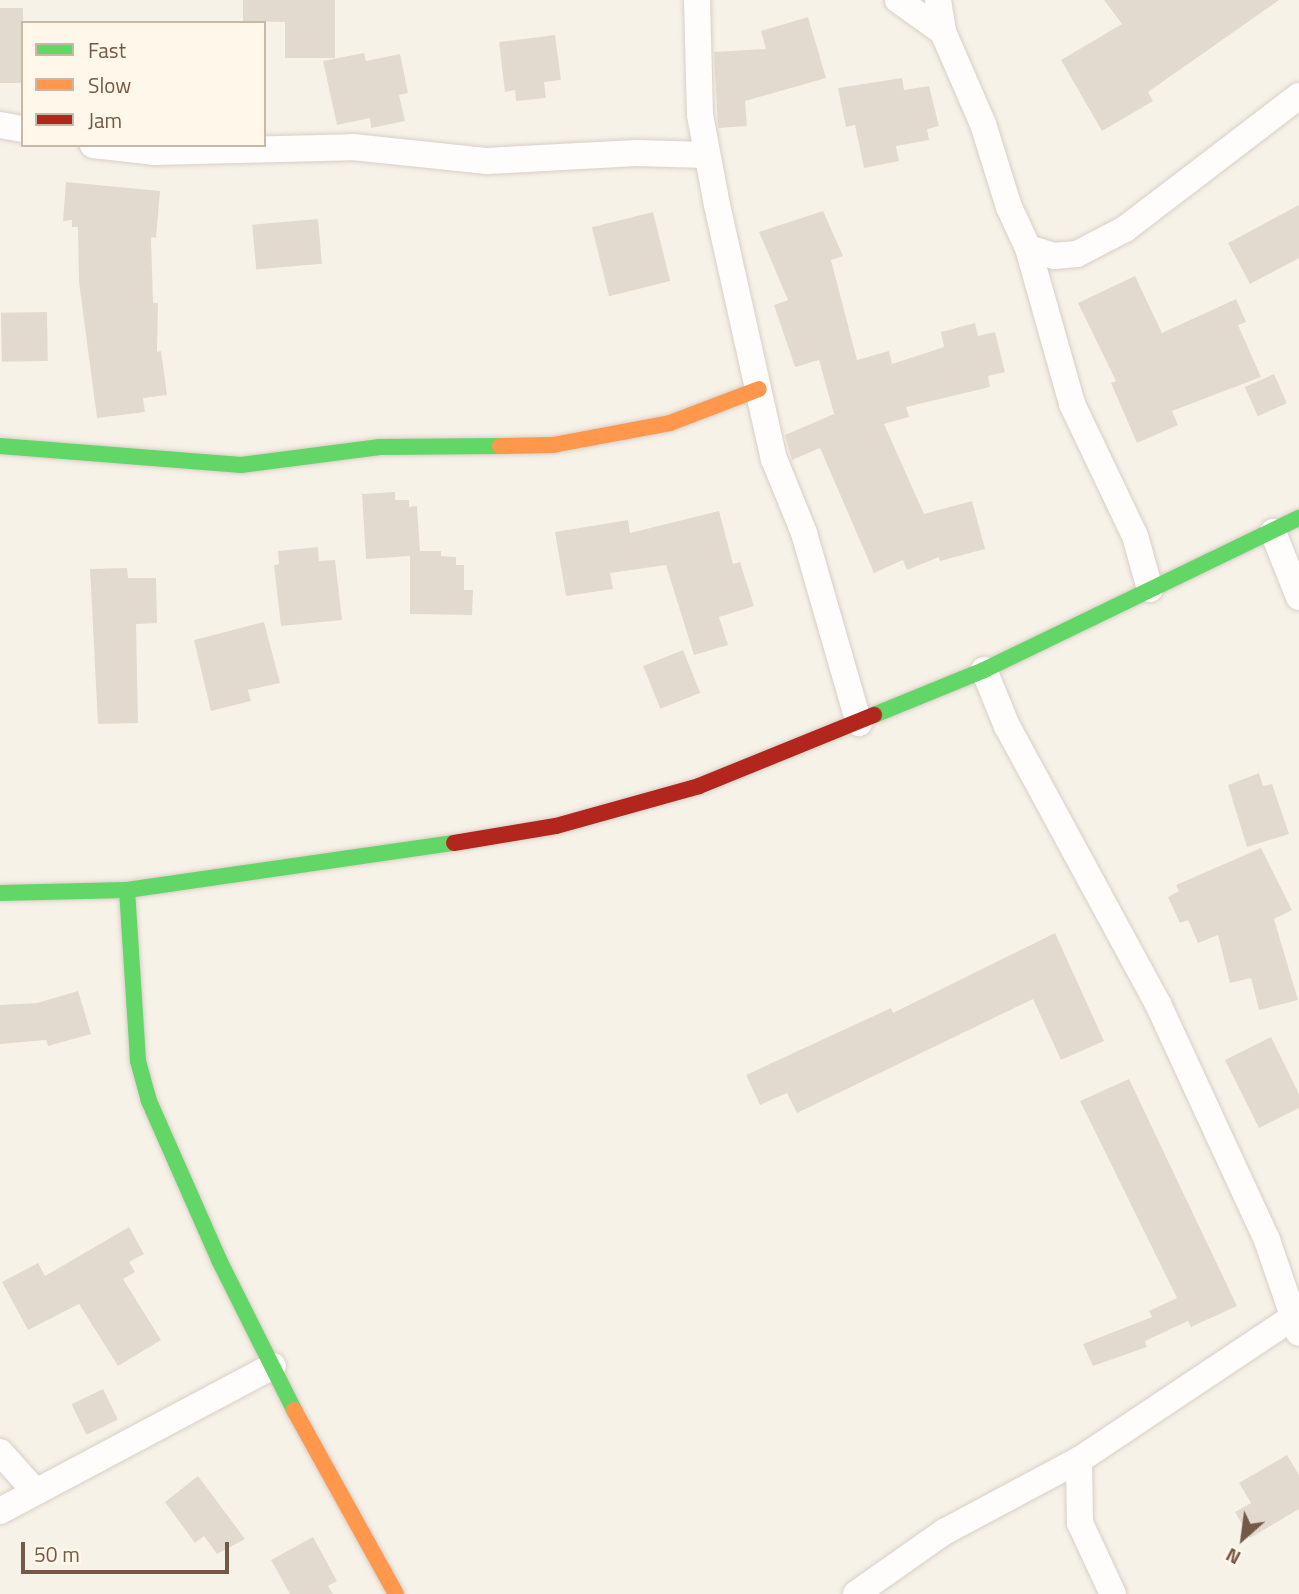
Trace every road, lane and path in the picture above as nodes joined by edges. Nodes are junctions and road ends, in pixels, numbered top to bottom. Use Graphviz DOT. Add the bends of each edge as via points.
graph roads {
  1 [pos="697,0"];
  2 [pos="898,0"];
  3 [pos="938,0"];
  4 [pos="943,32"];
  5 [pos="1299,96"];
  6 [pos="0,125"];
  7 [pos="21,130"];
  8 [pos="110,147"];
  9 [pos="707,155"];
  10 [pos="1028,248"];
  11 [pos="759,390"];
  12 [pos="0,446"];
  13 [pos="1299,518"];
  14 [pos="1273,532"];
  15 [pos="1150,589"];
  16 [pos="1299,597"];
  17 [pos="985,670"];
  18 [pos="859,723"];
  19 [pos="127,890"];
  20 [pos="0,893"];
  21 [pos="1295,1325"];
  22 [pos="273,1366"];
  23 [pos="0,1452"];
  24 [pos="1079,1460"];
  25 [pos="34,1490"];
  26 [pos="0,1511"];
  27 [pos="396,1594"];
  28 [pos="856,1594"];
  29 [pos="1113,1594"];
  1 -- 9 [label="street" via="700,115"];
  2 -- 4 [label="street"];
  3 -- 4 [label="street"];
  4 -- 10 [label="street" via="983,124 1009,207"];
  5 -- 10 [label="street" via="1125,229 1077,254 1054,256"];
  6 -- 7 [label="street"];
  8 -- 9 [label="street" via="154,152 353,147 488,161 636,153"];
  9 -- 11 [label="street"];
  10 -- 15 [label="street" via="1072,404 1130,524"];
  11 -- 12 [label="street" via="670,423 553,445 380,447 241,465"];
  11 -- 18 [label="street" via="774,459 804,533"];
  13 -- 14 [label="street"];
  14 -- 15 [label="street"];
  14 -- 16 [label="street"];
  15 -- 17 [label="street"];
  17 -- 18 [label="street"];
  17 -- 21 [label="street" via="1007,726 1158,1004 1267,1240"];
  18 -- 19 [label="street" via="699,786 556,826"];
  19 -- 20 [label="street"];
  19 -- 22 [label="street" via="138,1061 149,1101 219,1260"];
  21 -- 24 [label="street"];
  22 -- 25 [label="street"];
  22 -- 27 [label="street" via="311,1445"];
  23 -- 25 [label="street"];
  24 -- 28 [label="street" via="944,1532"];
  24 -- 29 [label="street" via="1080,1523"];
  25 -- 26 [label="street"];
}
